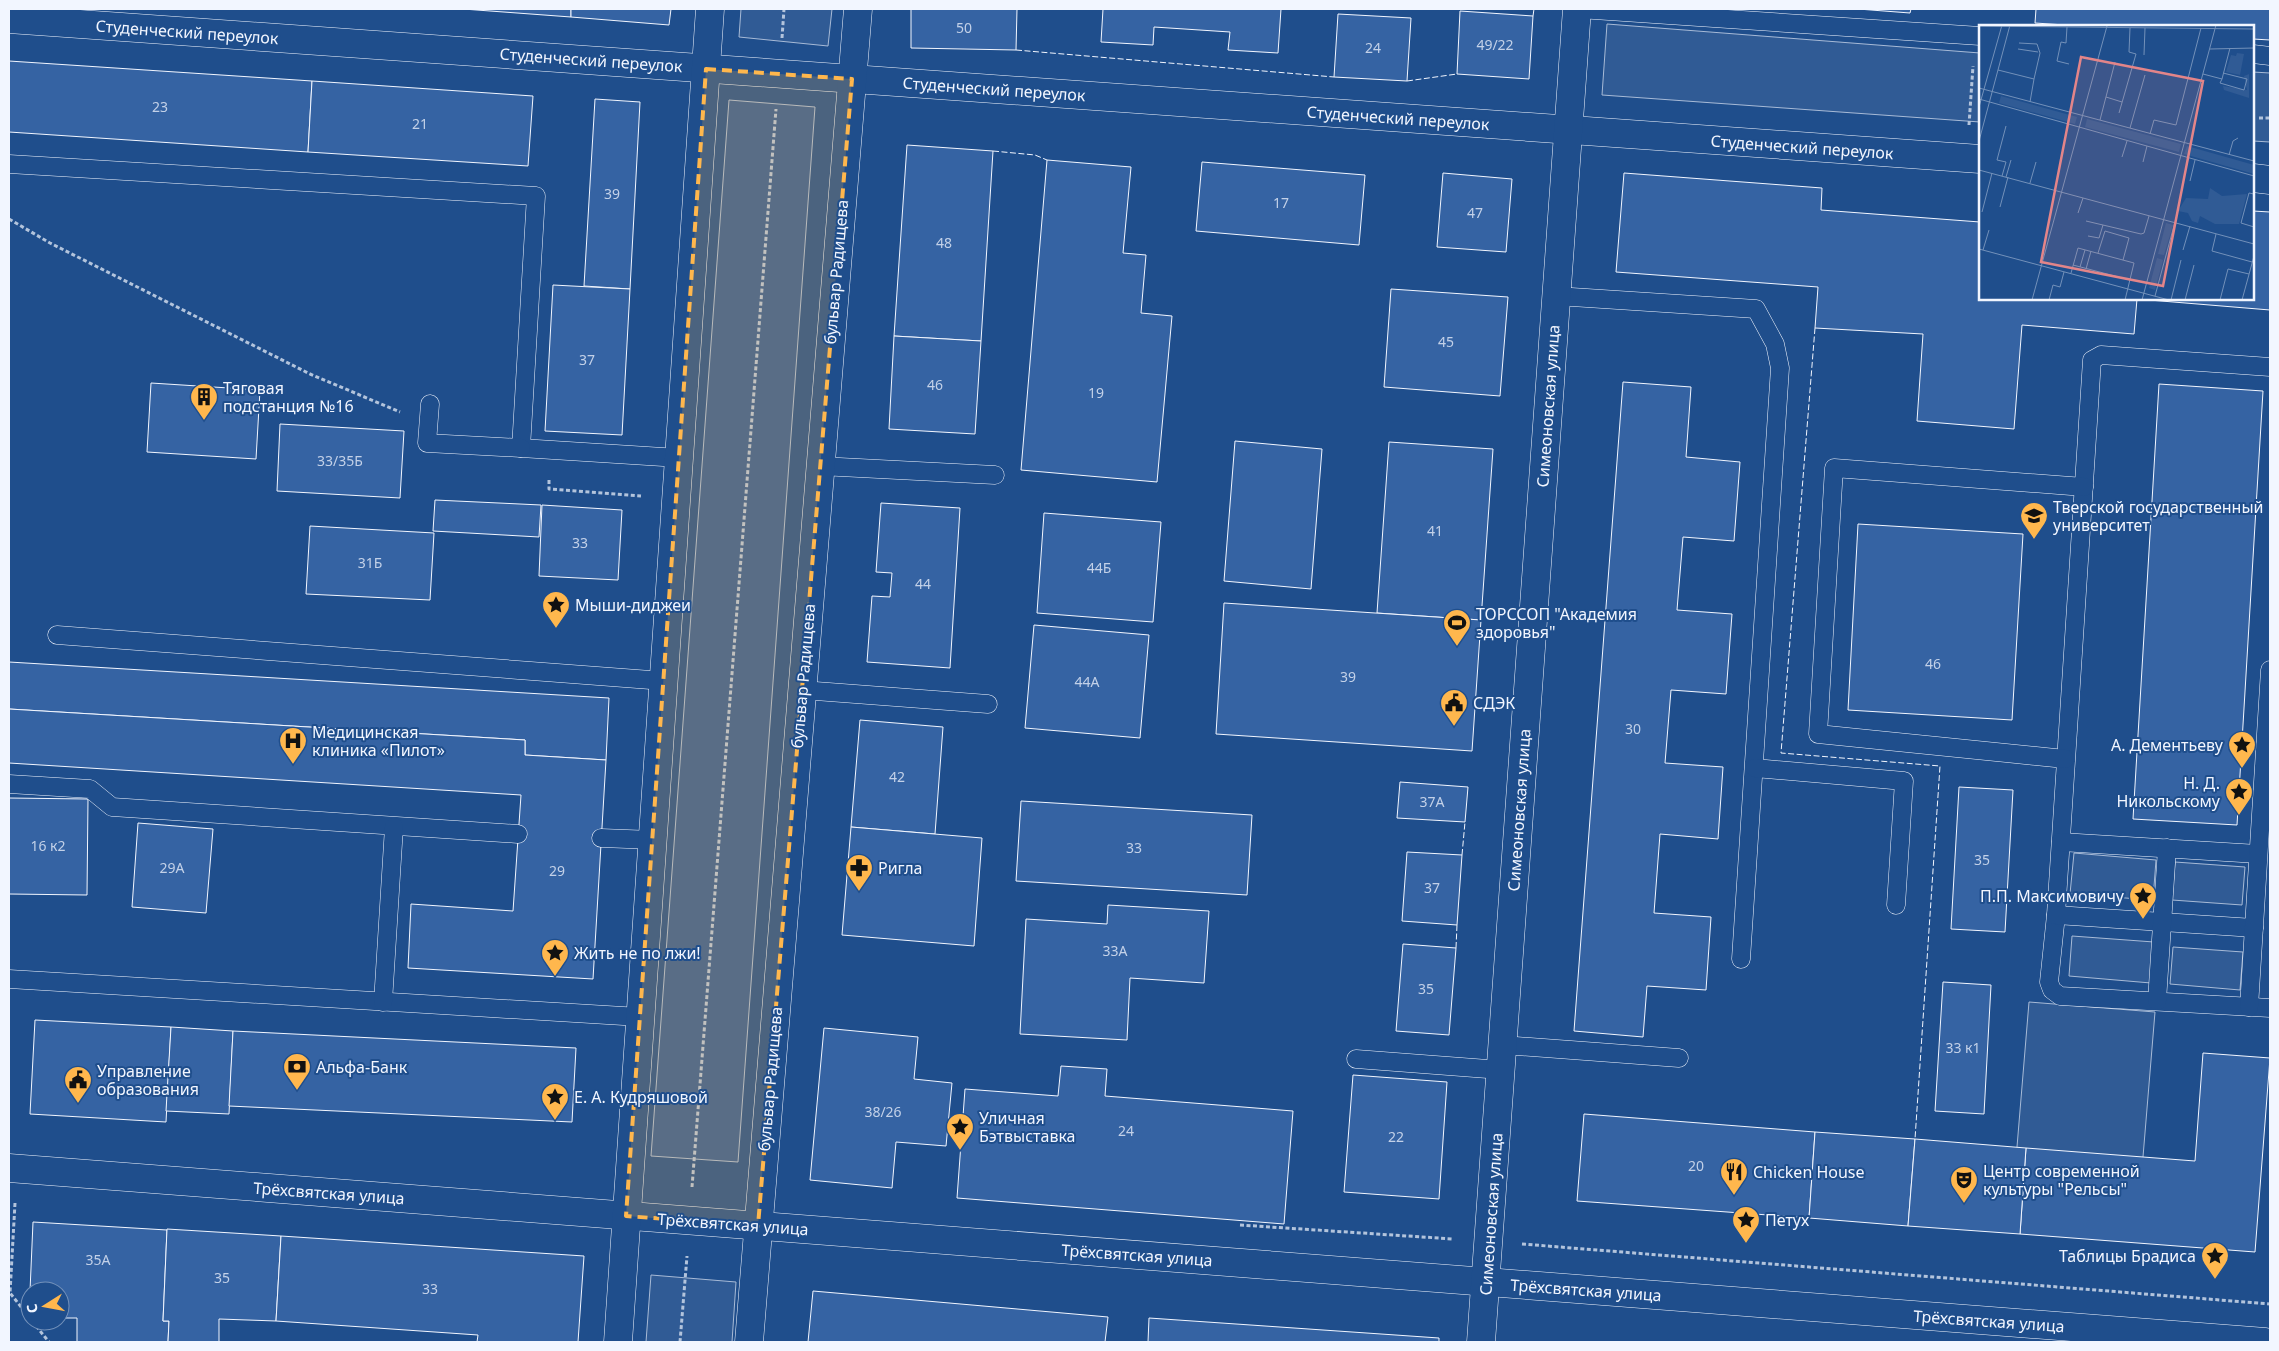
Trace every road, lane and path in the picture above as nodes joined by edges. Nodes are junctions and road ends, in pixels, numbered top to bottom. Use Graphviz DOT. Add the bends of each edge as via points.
graph roads {
  1 [pos="710,9"];
  2 [pos="784,9"];
  3 [pos="858,9"];
  4 [pos="1578,9"];
  5 [pos="9,19"];
  6 [pos="1979,36"];
  7 [pos="2254,54"];
  8 [pos="2270,56"];
  9 [pos="1973,62"];
  10 [pos="706,69"];
  11 [pos="779,74"];
  12 [pos="852,79"];
  13 [pos="2259,118"];
  14 [pos="2270,118"];
  15 [pos="1970,121"];
  16 [pos="1568,130"];
  17 [pos="1979,159"];
  18 [pos="9,164"];
  19 [pos="2254,178"];
  20 [pos="2270,180"];
  21 [pos="9,219"];
  22 [pos="1556,296"];
  23 [pos="2270,367"];
  24 [pos="430,404"];
  25 [pos="429,423"];
  26 [pos="521,448"];
  27 [pos="549,450"];
  28 [pos="679,458"];
  29 [pos="820,466"];
  30 [pos="995,475"];
  31 [pos="2084,487"];
  32 [pos="647,496"];
  33 [pos="57,635"];
  34 [pos="2270,670"];
  35 [pos="664,681"];
  36 [pos="802,690"];
  37 [pos="988,704"];
  38 [pos="2065,760"];
  39 [pos="1755,768"];
  40 [pos="9,784"];
  41 [pos="394,827"];
  42 [pos="518,834"];
  43 [pos="601,838"];
  44 [pos="652,840"];
  45 [pos="2061,842"];
  46 [pos="2167,848"];
  47 [pos="2258,854"];
  48 [pos="1896,905"];
  49 [pos="2056,915"];
  50 [pos="2162,922"];
  51 [pos="2254,928"];
  52 [pos="1741,959"];
  53 [pos="9,979"];
  54 [pos="2157,1001"];
  55 [pos="383,1002"];
  56 [pos="2248,1007"];
  57 [pos="2270,1008"];
  58 [pos="640,1018"];
  59 [pos="1502,1057"];
  60 [pos="1678,1058"];
  61 [pos="1356,1059"];
  62 [pos="13,1168"];
  63 [pos="626,1216"];
  64 [pos="690,1221"];
  65 [pos="1230,1224"];
  66 [pos="758,1226"];
  67 [pos="1489,1242"];
  68 [pos="1486,1282"];
  69 [pos="2270,1304"];
  70 [pos="20,1306"];
  71 [pos="40,1331"];
  72 [pos="49,1342"];
  73 [pos="618,1342"];
  74 [pos="680,1342"];
  75 [pos="749,1342"];
  76 [pos="1481,1342"];
  77 [pos="2265,1342"];
  1 -- 10 [label="street"];
  2 -- 11 [label="path"];
  3 -- 12 [label="street, бульвар Радищева"];
  4 -- 6 [label="lane"];
  4 -- 16 [label="street, Симеоновская улица"];
  5 -- 10 [label="street, Студенческий переулок"];
  7 -- 8 [label="lane"];
  9 -- 15 [label="path"];
  10 -- 11 [label="street, Студенческий переулок"];
  10 -- 28 [label="street"];
  11 -- 12 [label="street, Студенческий переулок"];
  11 -- 64 [label="path"];
  12 -- 16 [label="street, Студенческий переулок"];
  12 -- 29 [label="street, бульвар Радищева"];
  13 -- 14 [label="path"];
  16 -- 17 [label="street, Студенческий переулок"];
  16 -- 22 [label="street, Симеоновская улица"];
  18 -- 26 [label="lane" via="536,196"];
  19 -- 20 [label="street"];
  21 -- 25 [label="path" via="50,243 310,374"];
  22 -- 39 [label="lane" via="1756,309 1775,344 1780,368"];
  22 -- 59 [label="street, Симеоновская улица"];
  23 -- 31 [label="lane" via="2108,356 2094,358"];
  24 -- 25 [label="lane"];
  25 -- 26 [label="lane" via="427,443"];
  26 -- 27 [label="lane"];
  27 -- 28 [label="lane"];
  27 -- 32 [label="path" via="549,489"];
  28 -- 35 [label="street"];
  29 -- 30 [label="lane"];
  29 -- 36 [label="street, бульвар Радищева"];
  31 -- 38 [label="lane"];
  31 -- 38 [label="lane" via="1834,468 1818,734"];
  33 -- 35 [label="lane"];
  34 -- 47 [label="lane"];
  35 -- 44 [label="street"];
  36 -- 37 [label="lane"];
  36 -- 66 [label="street, бульвар Радищева"];
  38 -- 45 [label="lane"];
  39 -- 48 [label="lane" via="1904,781"];
  39 -- 52 [label="lane"];
  40 -- 41 [label="lane" via="90,789 112,807"];
  41 -- 42 [label="lane"];
  41 -- 55 [label="lane"];
  43 -- 44 [label="lane"];
  44 -- 58 [label="street"];
  45 -- 46 [label="lane"];
  45 -- 49 [label="lane"];
  46 -- 47 [label="lane"];
  46 -- 50 [label="lane"];
  47 -- 51 [label="lane"];
  49 -- 50 [label="lane"];
  49 -- 54 [label="lane" via="2049,982 2057,995"];
  50 -- 51 [label="lane"];
  50 -- 54 [label="lane"];
  51 -- 56 [label="lane"];
  53 -- 55 [label="lane"];
  54 -- 56 [label="lane"];
  55 -- 58 [label="lane"];
  56 -- 57 [label="lane"];
  58 -- 63 [label="street"];
  59 -- 60 [label="lane"];
  59 -- 61 [label="lane"];
  59 -- 67 [label="street, Симеоновская улица"];
  62 -- 63 [label="street, Трёхсвятская улица"];
  62 -- 70 [label="path" via="10,1293"];
  63 -- 64 [label="street, Трёхсвятская улица"];
  63 -- 73 [label="street"];
  64 -- 66 [label="street, Трёхсвятская улица"];
  64 -- 74 [label="path"];
  65 -- 67 [label="path"];
  66 -- 68 [label="street, Трёхсвятская улица"];
  66 -- 75 [label="street, бульвар Радищева"];
  67 -- 68 [label="street, Симеоновская улица"];
  67 -- 69 [label="path"];
  68 -- 76 [label="street, Симеоновская улица"];
  68 -- 77 [label="street, Трёхсвятская улица"];
  71 -- 72 [label="path"];
}
